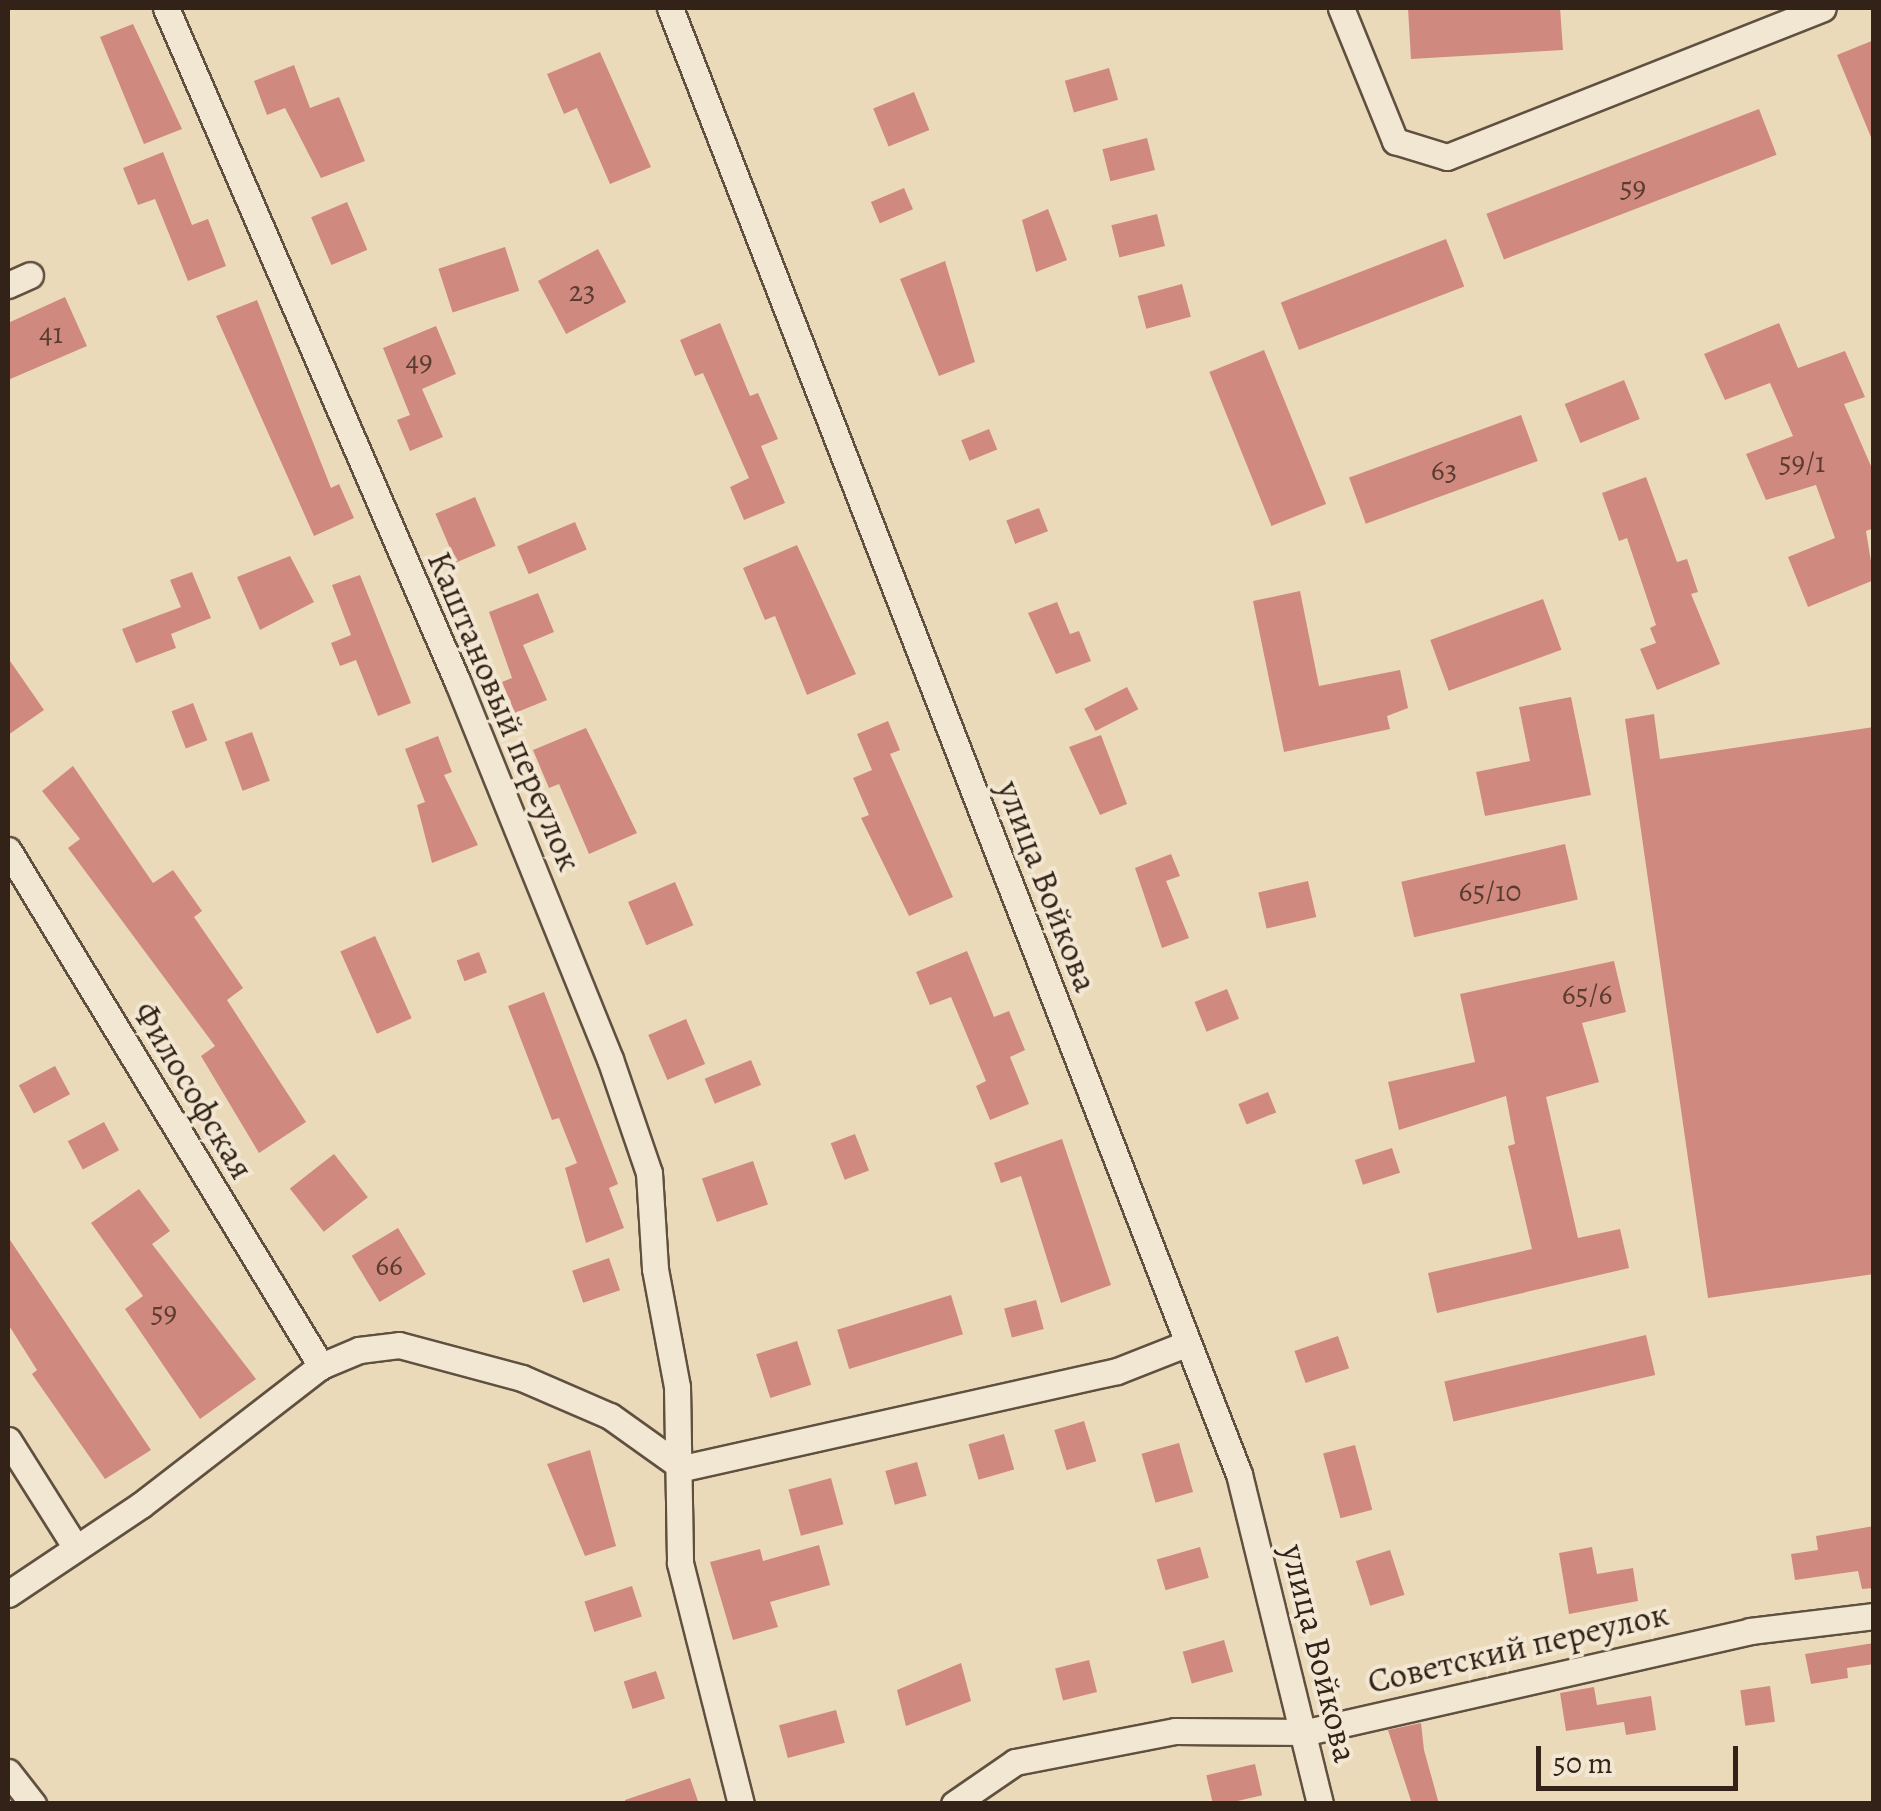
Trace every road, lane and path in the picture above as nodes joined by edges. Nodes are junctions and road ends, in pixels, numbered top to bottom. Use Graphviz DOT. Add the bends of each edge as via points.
graph roads {
  1 [pos="166,8"];
  2 [pos="670,8"];
  3 [pos="1341,8"];
  4 [pos="1823,8"];
  5 [pos="8,850"];
  6 [pos="1188,1343"];
  7 [pos="320,1366"];
  8 [pos="8,1440"];
  9 [pos="683,1468"];
  10 [pos="74,1545"];
  11 [pos="8,1594"];
  12 [pos="1874,1616"];
  13 [pos="1307,1732"];
  14 [pos="8,1772"];
  15 [pos="33,1804"];
  16 [pos="741,1804"];
  17 [pos="954,1804"];
  18 [pos="1320,1804"];
  1 -- 9 [label="street, Каштановый переулок" via="458,683 610,1059 649,1173"];
  2 -- 6 [label="street, улица Войкова"];
  3 -- 4 [label="street" via="1394,141 1448,157"];
  5 -- 7 [label="street, Философская"];
  6 -- 9 [label="street" via="1118,1370"];
  6 -- 13 [label="street, улица Войкова" via="1239,1474"];
  7 -- 9 [label="street" via="359,1350 399,1346 522,1378 610,1416"];
  7 -- 10 [label="street" via="141,1505"];
  8 -- 10 [label="street"];
  9 -- 16 [label="street, Каштановый переулок" via="680,1563"];
  10 -- 11 [label="street"];
  12 -- 13 [label="street, Советский переулок" via="1750,1631"];
  13 -- 17 [label="street, Советский переулок" via="1176,1730 1016,1762"];
  13 -- 18 [label="street, улица Войкова"];
  14 -- 15 [label="street"];
}
